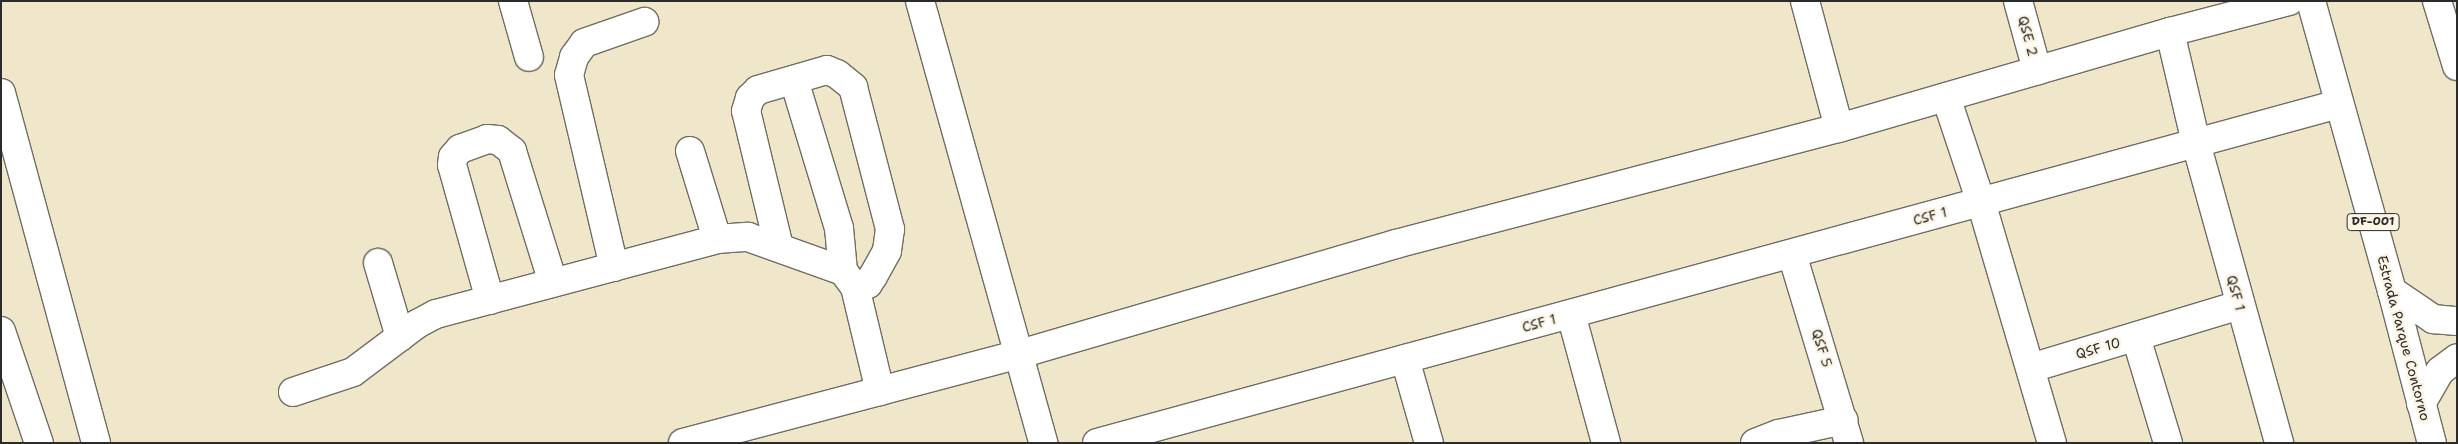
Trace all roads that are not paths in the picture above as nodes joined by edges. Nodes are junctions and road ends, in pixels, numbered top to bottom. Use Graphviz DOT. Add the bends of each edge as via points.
graph roads {
  1 [pos="513,1"];
  2 [pos="920,1"];
  3 [pos="1805,1"];
  4 [pos="2018,1"];
  5 [pos="2289,1"];
  6 [pos="2312,1"];
  7 [pos="2437,1"];
  8 [pos="644,22"];
  9 [pos="2170,32"];
  10 [pos="529,57"];
  11 [pos="2457,66"];
  12 [pos="2037,70"];
  13 [pos="794,80"];
  14 [pos="1,93"];
  15 [pos="1946,97"];
  16 [pos="2339,104"];
  17 [pos="1839,128"];
  18 [pos="2196,142"];
  19 [pos="690,151"];
  20 [pos="1981,202"];
  21 [pos="717,239"];
  22 [pos="778,247"];
  23 [pos="1792,254"];
  24 [pos="378,262"];
  25 [pos="614,267"];
  26 [pos="855,280"];
  27 [pos="553,283"];
  28 [pos="2392,291"];
  29 [pos="490,300"];
  30 [pos="2240,306"];
  31 [pos="1572,314"];
  32 [pos="2457,321"];
  33 [pos="1,331"];
  34 [pos="400,337"];
  35 [pos="2136,338"];
  36 [pos="1020,354"];
  37 [pos="2457,358"];
  38 [pos="1405,359"];
  39 [pos="2030,368"];
  40 [pos="887,390"];
  41 [pos="293,392"];
  42 [pos="2421,404"];
  43 [pos="1847,432"];
  44 [pos="38,443"];
  45 [pos="96,443"];
  46 [pos="684,443"];
  47 [pos="1043,443"];
  48 [pos="1097,443"];
  49 [pos="1429,443"];
  50 [pos="1606,443"];
  51 [pos="1755,443"];
  52 [pos="2052,443"];
  53 [pos="2168,443"];
  54 [pos="2279,443"];
  55 [pos="2432,443"];
  1 -- 10 [label="main road"];
  2 -- 36 [label="main road"];
  3 -- 17 [label="main road"];
  4 -- 12 [label="main road, QSE 2"];
  5 -- 9 [label="main road"];
  6 -- 16 [label="main road, Estrada Parque Contorno / DF-001"];
  7 -- 11 [label="main road"];
  8 -- 25 [label="main road" via="584,43 574,57 569,74"];
  9 -- 12 [label="main road"];
  9 -- 18 [label="main road, QSF 1"];
  12 -- 15 [label="main road"];
  13 -- 22 [label="main road" via="758,90 750,98 746,111"];
  13 -- 26 [label="main road"];
  13 -- 26 [label="main road" via="827,70 852,87 890,230 887,252"];
  14 -- 45 [label="main road"];
  15 -- 17 [label="main road"];
  15 -- 20 [label="main road"];
  16 -- 18 [label="main road, CSF 1"];
  16 -- 28 [label="main road, Estrada Parque Contorno / DF-001"];
  17 -- 36 [label="main road" via="1396,244"];
  18 -- 20 [label="main road, CSF 1"];
  18 -- 30 [label="main road, QSF 1"];
  19 -- 21 [label="main road"];
  20 -- 23 [label="main road, CSF 1"];
  20 -- 39 [label="main road"];
  21 -- 22 [label="main road" via="748,236"];
  21 -- 25 [label="main road"];
  22 -- 26 [label="main road"];
  23 -- 31 [label="main road, CSF 1"];
  23 -- 43 [label="main road, QSF 5"];
  24 -- 34 [label="main road"];
  25 -- 27 [label="main road"];
  26 -- 40 [label="main road"];
  27 -- 29 [label="main road"];
  27 -- 29 [label="main road" via="512,151 498,140 487,139 460,149 453,157 452,166"];
  28 -- 32 [label="main road" via="2433,319"];
  28 -- 42 [label="main road, Estrada Parque Contorno / DF-001"];
  29 -- 34 [label="main road" via="436,314"];
  30 -- 35 [label="main road, QSF 10"];
  30 -- 54 [label="main road, QSF 1"];
  31 -- 38 [label="main road, CSF 1"];
  31 -- 50 [label="main road"];
  33 -- 44 [label="main road"];
  34 -- 41 [label="main road" via="353,372"];
  35 -- 39 [label="main road, QSF 10"];
  35 -- 53 [label="main road"];
  36 -- 40 [label="main road"];
  36 -- 47 [label="main road"];
  37 -- 42 [label="main road" via="2440,371"];
  38 -- 48 [label="main road, CSF 1"];
  38 -- 49 [label="main road"];
  39 -- 52 [label="main road"];
  40 -- 46 [label="main road"];
  42 -- 55 [label="main road, Estrada Parque Contorno / DF-001"];
  43 -- 51 [label="main road" via="1779,434"];
}
